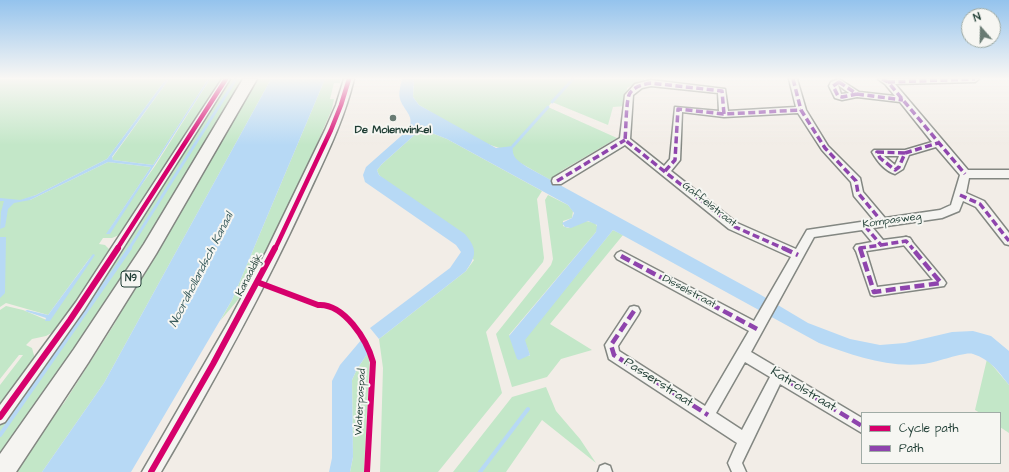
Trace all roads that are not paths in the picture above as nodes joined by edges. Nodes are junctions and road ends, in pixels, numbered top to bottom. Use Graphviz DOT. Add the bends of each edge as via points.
graph roads {
  1 [pos="212,101"];
  2 [pos="237,101"];
  3 [pos="342,101"];
  4 [pos="628,101"];
  5 [pos="723,101"];
  6 [pos="799,101"];
  7 [pos="904,101"];
  8 [pos="801,110"];
  9 [pos="724,114"];
  10 [pos="625,140"];
  11 [pos="938,144"];
  12 [pos="904,153"];
  13 [pos="665,172"];
  14 [pos="965,174"];
  15 [pos="1009,174"];
  16 [pos="557,181"];
  17 [pos="960,195"];
  18 [pos="883,223"];
  19 [pos="865,226"];
  20 [pos="906,241"];
  21 [pos="1009,241"];
  22 [pos="881,245"];
  23 [pos="860,248"];
  24 [pos="621,256"];
  25 [pos="798,256"];
  26 [pos="634,311"];
  27 [pos="760,323"];
  28 [pos="743,354"];
  29 [pos="778,375"];
  30 [pos="708,415"];
  31 [pos="0,417"];
  32 [pos="861,425"];
  33 [pos="745,440"];
  34 [pos="2,472"];
  35 [pos="151,472"];
  36 [pos="739,472"];
  1 -- 31 [label="street" via="91,290"];
  2 -- 34 [label="main road, N9" via="150,249"];
  3 -- 35 [label="street, Kanaaldijk" via="294,210 223,349"];
  4 -- 10 [label="street"];
  5 -- 9 [label="street"];
  6 -- 8 [label="street"];
  7 -- 11 [label="street"];
  8 -- 9 [label="street"];
  8 -- 18 [label="street" via="825,148 856,181 858,193"];
  9 -- 13 [label="street" via="678,109 676,160"];
  10 -- 13 [label="street, Gaffelstraat"];
  10 -- 16 [label="street"];
  11 -- 12 [label="street"];
  11 -- 14 [label="street"];
  13 -- 25 [label="street, Gaffelstraat" via="733,226"];
  14 -- 15 [label="street"];
  14 -- 17 [label="street, Kompasweg"];
  17 -- 18 [label="street, Kompasweg" via="954,208 949,212"];
  17 -- 21 [label="street" via="980,204"];
  18 -- 19 [label="street, Kompasweg"];
  19 -- 22 [label="street"];
  19 -- 25 [label="street, Kompasweg" via="811,233"];
  20 -- 22 [label="street"];
  20 -- 23 [label="street" via="941,283 874,292"];
  22 -- 23 [label="street"];
  24 -- 27 [label="street, Disselstraat"];
  25 -- 27 [label="street, Kompasweg"];
  26 -- 30 [label="street, Passerstraat" via="611,345 614,355"];
  27 -- 28 [label="street"];
  28 -- 29 [label="street, Katrolstraat"];
  28 -- 30 [label="street"];
  29 -- 32 [label="street, Katrolstraat"];
  29 -- 33 [label="street"];
  30 -- 33 [label="street, Passerstraat"];
  33 -- 36 [label="street" via="735,463"];
}
